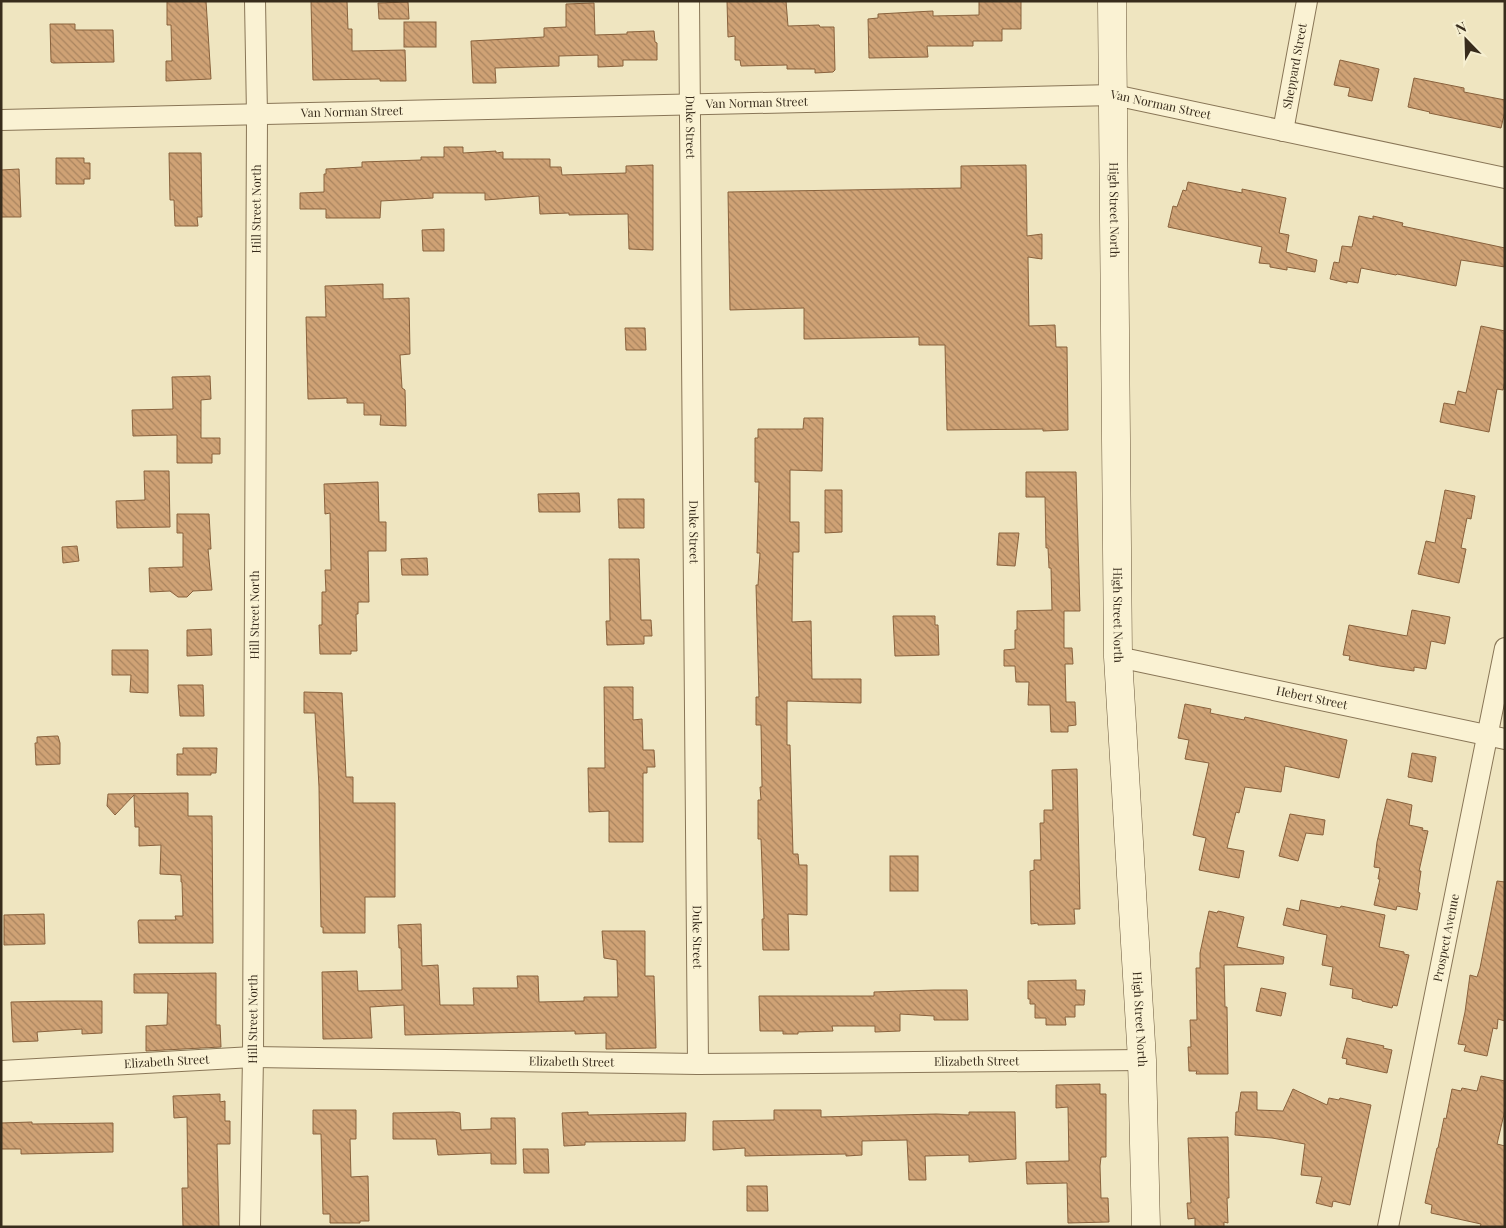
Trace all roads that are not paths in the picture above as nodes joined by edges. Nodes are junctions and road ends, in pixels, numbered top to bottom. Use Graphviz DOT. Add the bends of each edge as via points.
graph roads {
  1 [pos="255,1"];
  2 [pos="689,1"];
  3 [pos="1112,1"];
  4 [pos="1307,1"];
  5 [pos="1114,95"];
  6 [pos="691,105"];
  7 [pos="257,115"];
  8 [pos="1,120"];
  9 [pos="1283,131"];
  10 [pos="1505,178"];
  11 [pos="1505,648"];
  12 [pos="1118,657"];
  13 [pos="1496,737"];
  14 [pos="253,1057"];
  15 [pos="1142,1060"];
  16 [pos="698,1064"];
  17 [pos="1,1071"];
  18 [pos="250,1227"];
  19 [pos="1146,1227"];
  20 [pos="1388,1227"];
  1 -- 7 [label="street, Hill Street North"];
  2 -- 6 [label="street, Duke Street"];
  3 -- 5 [label="main road, High Street North"];
  4 -- 9 [label="street, Sheppard Street"];
  5 -- 6 [label="street, Van Norman Street"];
  5 -- 9 [label="street, Van Norman Street"];
  5 -- 12 [label="main road, High Street North"];
  6 -- 7 [label="street, Van Norman Street"];
  6 -- 16 [label="street, Duke Street"];
  7 -- 8 [label="street, Van Norman Street"];
  7 -- 14 [label="street, Hill Street North"];
  9 -- 10 [label="street, Van Norman Street"];
  11 -- 13 [label="street, Prospect Avenue"];
  12 -- 13 [label="street, Hebert Street"];
  12 -- 15 [label="main road, High Street North"];
  13 -- 20 [label="street, Prospect Avenue"];
  14 -- 16 [label="street, Elizabeth Street"];
  14 -- 17 [label="street, Elizabeth Street"];
  14 -- 18 [label="street, Hill Street North"];
  15 -- 16 [label="street, Elizabeth Street"];
  15 -- 19 [label="main road, High Street North"];
}
